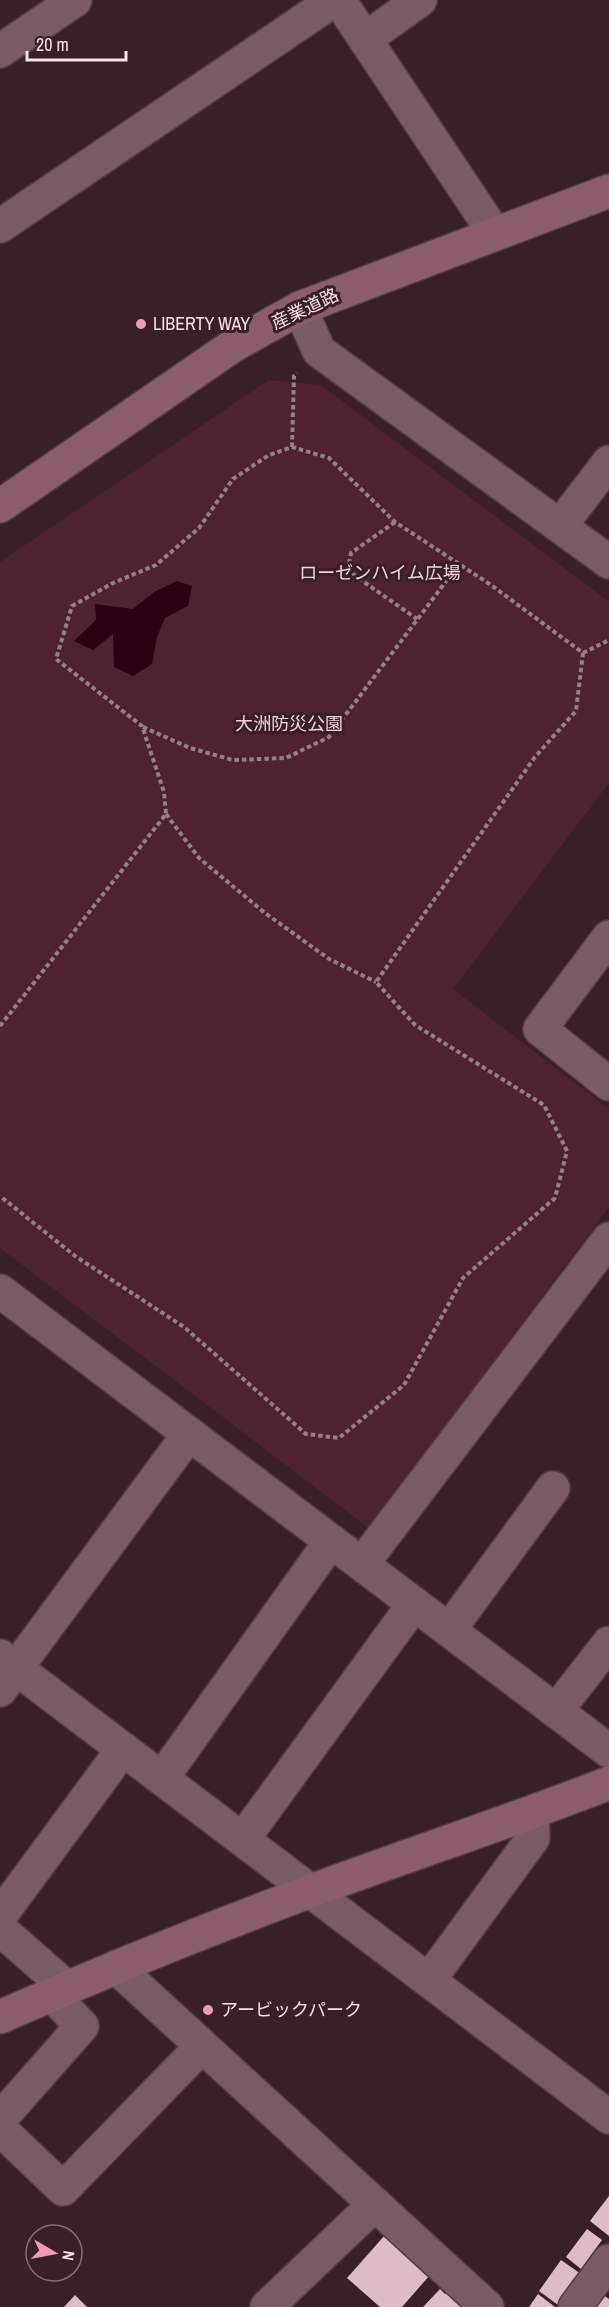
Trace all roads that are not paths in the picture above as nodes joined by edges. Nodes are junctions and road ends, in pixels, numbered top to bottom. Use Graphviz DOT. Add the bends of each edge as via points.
graph roads {
  1 [pos="75,0"];
  2 [pos="336,0"];
  3 [pos="420,0"];
  4 [pos="365,39"];
  5 [pos="0,51"];
  6 [pos="609,191"];
  7 [pos="0,226"];
  8 [pos="495,234"];
  9 [pos="300,308"];
  10 [pos="609,462"];
  11 [pos="4,495"];
  12 [pos="560,526"];
  13 [pos="609,562"];
  14 [pos="609,937"];
  15 [pos="609,1084"];
  16 [pos="607,1244"];
  17 [pos="0,1291"];
  18 [pos="189,1434"];
  19 [pos="554,1488"];
  20 [pos="331,1541"];
  21 [pos="362,1564"];
  22 [pos="414,1604"];
  23 [pos="449,1630"];
  24 [pos="609,1643"];
  25 [pos="6,1671"];
  26 [pos="556,1711"];
  27 [pos="123,1749"];
  28 [pos="609,1751"];
  29 [pos="162,1778"];
  30 [pos="609,1783"];
  31 [pos="531,1813"];
  32 [pos="243,1839"];
  33 [pos="311,1891"];
  34 [pos="0,1916"];
  35 [pos="0,1929"];
  36 [pos="116,1967"];
  37 [pos="429,1980"];
  38 [pos="59,1991"];
  39 [pos="0,2017"];
  40 [pos="201,2046"];
  41 [pos="609,2117"];
  42 [pos="0,2119"];
  43 [pos="0,2129"];
  44 [pos="375,2204"];
  45 [pos="609,2261"];
  46 [pos="485,2306"];
  47 [pos="267,2307"];
  48 [pos="575,2307"];
  1 -- 5 [label="street"];
  2 -- 4 [label="street"];
  2 -- 7 [label="street"];
  3 -- 4 [label="street"];
  4 -- 8 [label="street"];
  6 -- 8 [label="main road, 産業道路"];
  8 -- 9 [label="main road, 産業道路"];
  9 -- 11 [label="main road, 産業道路" via="234,345"];
  9 -- 12 [label="street" via="319,351"];
  10 -- 12 [label="street"];
  12 -- 13 [label="street"];
  14 -- 15 [label="street" via="540,1029"];
  16 -- 21 [label="street"];
  17 -- 18 [label="street"];
  18 -- 20 [label="street"];
  18 -- 25 [label="street"];
  19 -- 23 [label="street"];
  20 -- 21 [label="street"];
  20 -- 29 [label="street"];
  21 -- 22 [label="street"];
  22 -- 23 [label="street"];
  22 -- 32 [label="street"];
  23 -- 26 [label="street"];
  24 -- 26 [label="street"];
  25 -- 27 [label="street"];
  26 -- 28 [label="street"];
  27 -- 29 [label="street"];
  27 -- 34 [label="street"];
  29 -- 32 [label="street"];
  30 -- 31 [label="main road"];
  31 -- 33 [label="main road"];
  31 -- 37 [label="street" via="533,1838"];
  32 -- 33 [label="street"];
  33 -- 36 [label="main road"];
  33 -- 37 [label="street"];
  35 -- 38 [label="street"];
  36 -- 38 [label="main road"];
  36 -- 40 [label="street"];
  37 -- 41 [label="street"];
  38 -- 39 [label="main road"];
  38 -- 42 [label="street" via="81,2026"];
  40 -- 43 [label="street" via="63,2189"];
  40 -- 44 [label="street"];
  44 -- 46 [label="street"];
  44 -- 47 [label="street"];
  45 -- 48 [label="street"];
}
